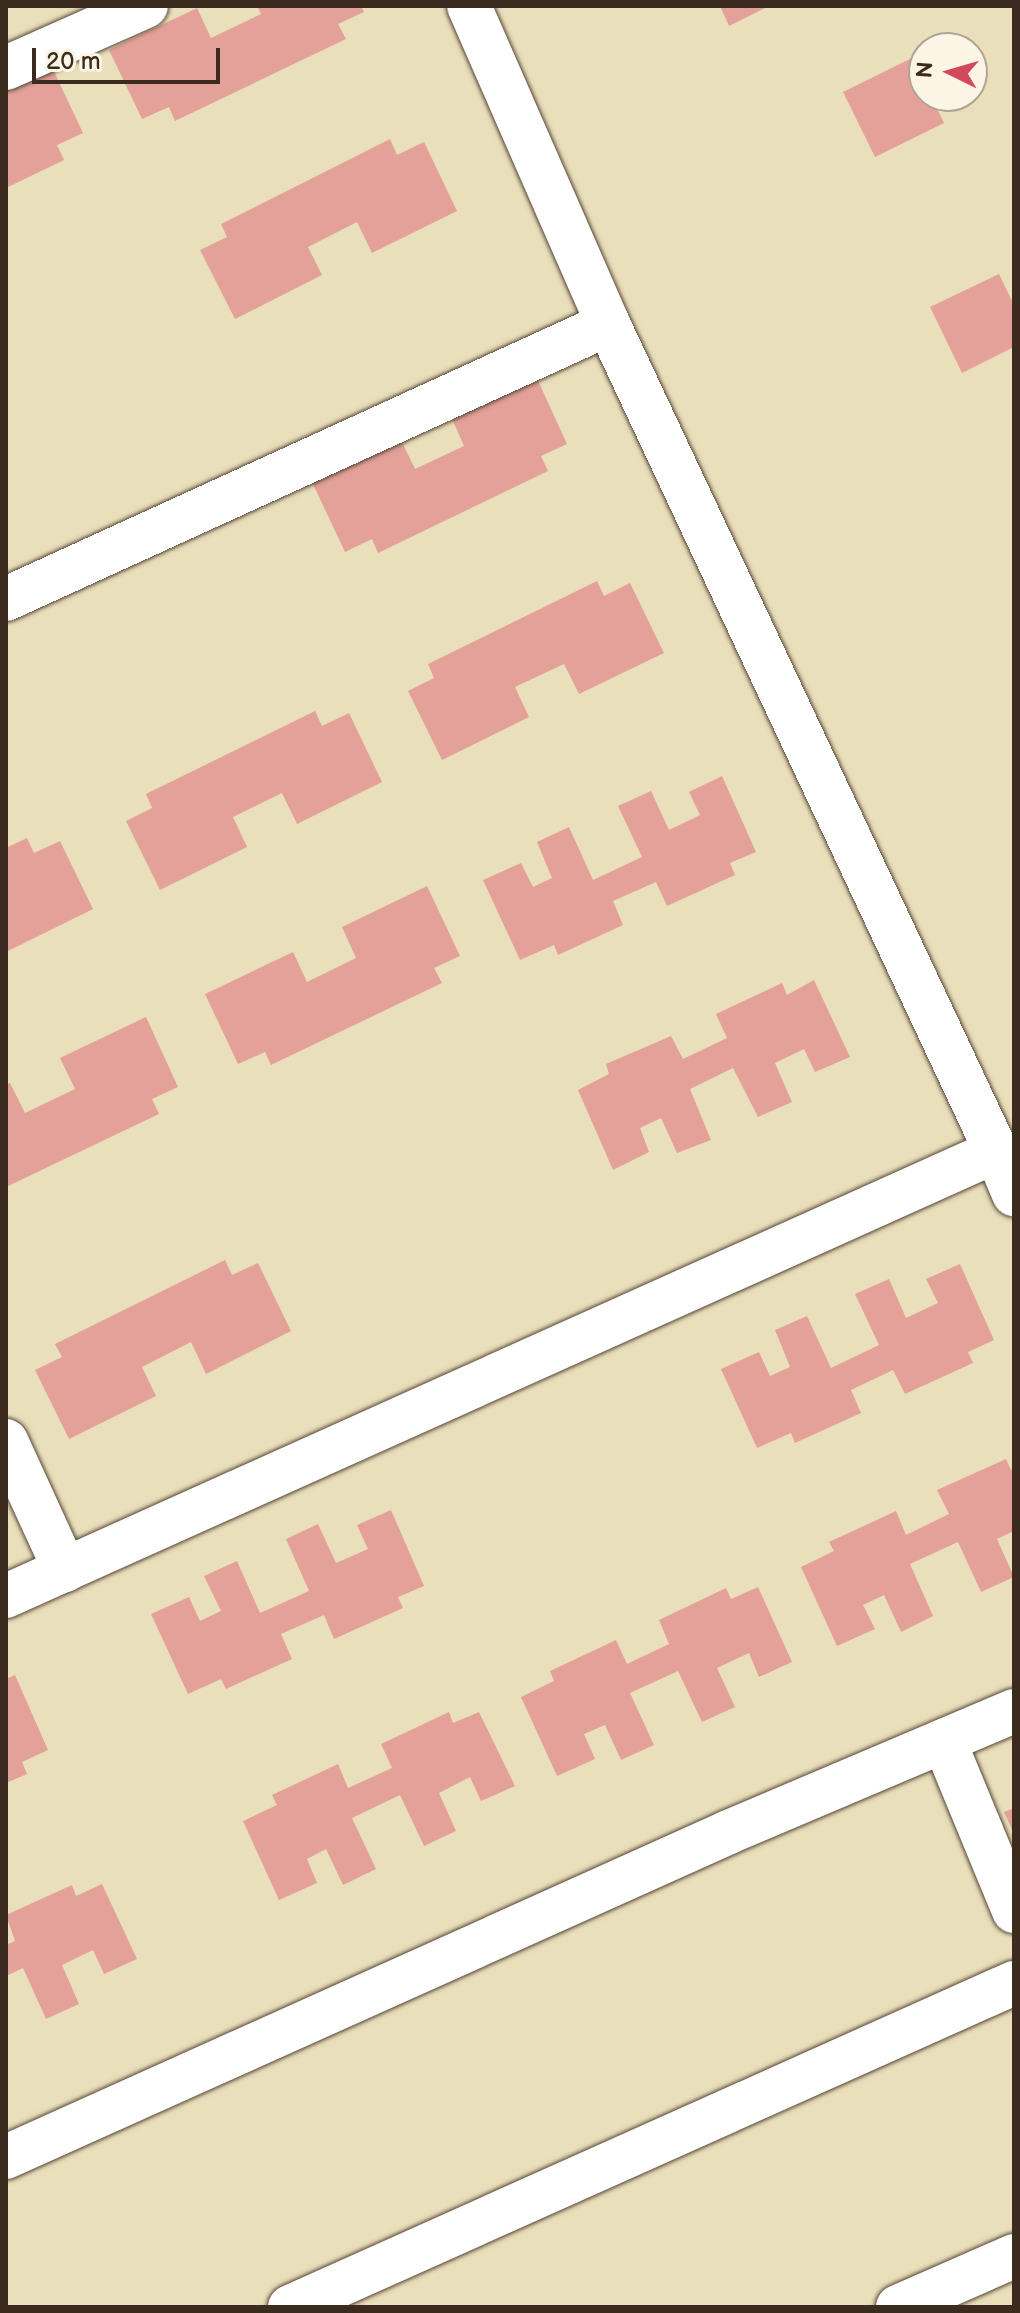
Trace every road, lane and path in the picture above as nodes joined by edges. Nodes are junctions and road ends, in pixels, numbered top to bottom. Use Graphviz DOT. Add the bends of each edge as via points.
graph roads {
  1 [pos="146,6"];
  2 [pos="469,6"];
  3 [pos="6,68"];
  4 [pos="608,324"];
  5 [pos="6,599"];
  6 [pos="996,1151"];
  7 [pos="1014,1194"];
  8 [pos="6,1441"];
  9 [pos="65,1570"];
  10 [pos="6,1596"];
  11 [pos="1014,1711"];
  12 [pos="944,1741"];
  13 [pos="1014,1911"];
  14 [pos="1014,1983"];
  15 [pos="6,2157"];
  16 [pos="1014,2256"];
  17 [pos="310,2303"];
  18 [pos="898,2307"];
  1 -- 3 [label="street"];
  2 -- 4 [label="street"];
  4 -- 5 [label="street"];
  4 -- 6 [label="street"];
  6 -- 7 [label="street"];
  6 -- 9 [label="street"];
  8 -- 9 [label="street"];
  9 -- 10 [label="street"];
  11 -- 12 [label="street"];
  12 -- 13 [label="street"];
  12 -- 15 [label="street"];
  14 -- 17 [label="street"];
  16 -- 18 [label="street"];
}
